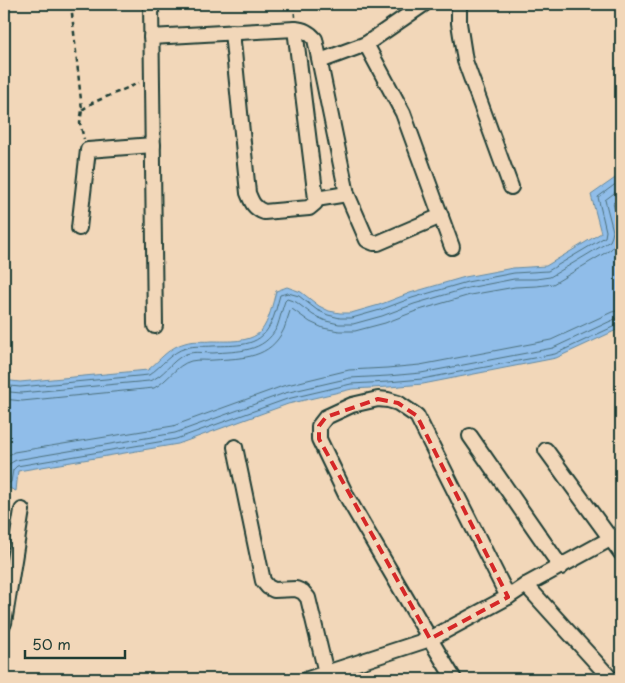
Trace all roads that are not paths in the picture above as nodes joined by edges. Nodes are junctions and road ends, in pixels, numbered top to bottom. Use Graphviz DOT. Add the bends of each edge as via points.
graph roads {
  1 [pos="151,4"];
  2 [pos="424,4"];
  3 [pos="459,4"];
  4 [pos="296,29"];
  5 [pos="232,32"];
  6 [pos="151,37"];
  7 [pos="366,44"];
  8 [pos="320,61"];
  9 [pos="153,145"];
  10 [pos="511,187"];
  11 [pos="347,194"];
  12 [pos="316,199"];
  13 [pos="441,216"];
  14 [pos="79,228"];
  15 [pos="452,247"];
  16 [pos="155,326"];
  17 [pos="470,436"];
  18 [pos="235,447"];
  19 [pos="546,450"];
  20 [pos="22,510"];
  21 [pos="616,536"];
  22 [pos="621,553"];
  23 [pos="561,567"];
  24 [pos="526,585"];
  25 [pos="508,597"];
  26 [pos="4,623"];
  27 [pos="430,640"];
  28 [pos="328,676"];
  29 [pos="308,679"];
  30 [pos="454,679"];
  31 [pos="611,679"];
  1 -- 6 [label="street"];
  2 -- 7 [label="street"];
  3 -- 10 [label="street" via="465,61"];
  4 -- 5 [label="street"];
  4 -- 8 [label="street" via="305,30 315,39"];
  4 -- 12 [label="street"];
  5 -- 6 [label="street"];
  5 -- 12 [label="street" via="246,180 253,206 264,212 309,208"];
  6 -- 9 [label="street"];
  7 -- 8 [label="street"];
  7 -- 13 [label="street" via="400,107"];
  8 -- 11 [label="street"];
  9 -- 14 [label="street" via="88,150"];
  9 -- 16 [label="street"];
  11 -- 12 [label="street"];
  11 -- 13 [label="street" via="367,240 374,243"];
  13 -- 15 [label="street"];
  17 -- 23 [label="street"];
  18 -- 28 [label="street" via="263,581 274,590 296,589 308,598"];
  19 -- 21 [label="street"];
  20 -- 26 [label="street"];
  21 -- 22 [label="street"];
  21 -- 23 [label="street"];
  23 -- 24 [label="street"];
  24 -- 25 [label="street"];
  24 -- 31 [label="street"];
  25 -- 27 [label="street"];
  25 -- 27 [label="street" via="417,416 398,403 378,399 352,405 326,417 318,426 319,439 348,497"];
  27 -- 28 [label="street"];
  27 -- 30 [label="street"];
  28 -- 29 [label="street"];
}
